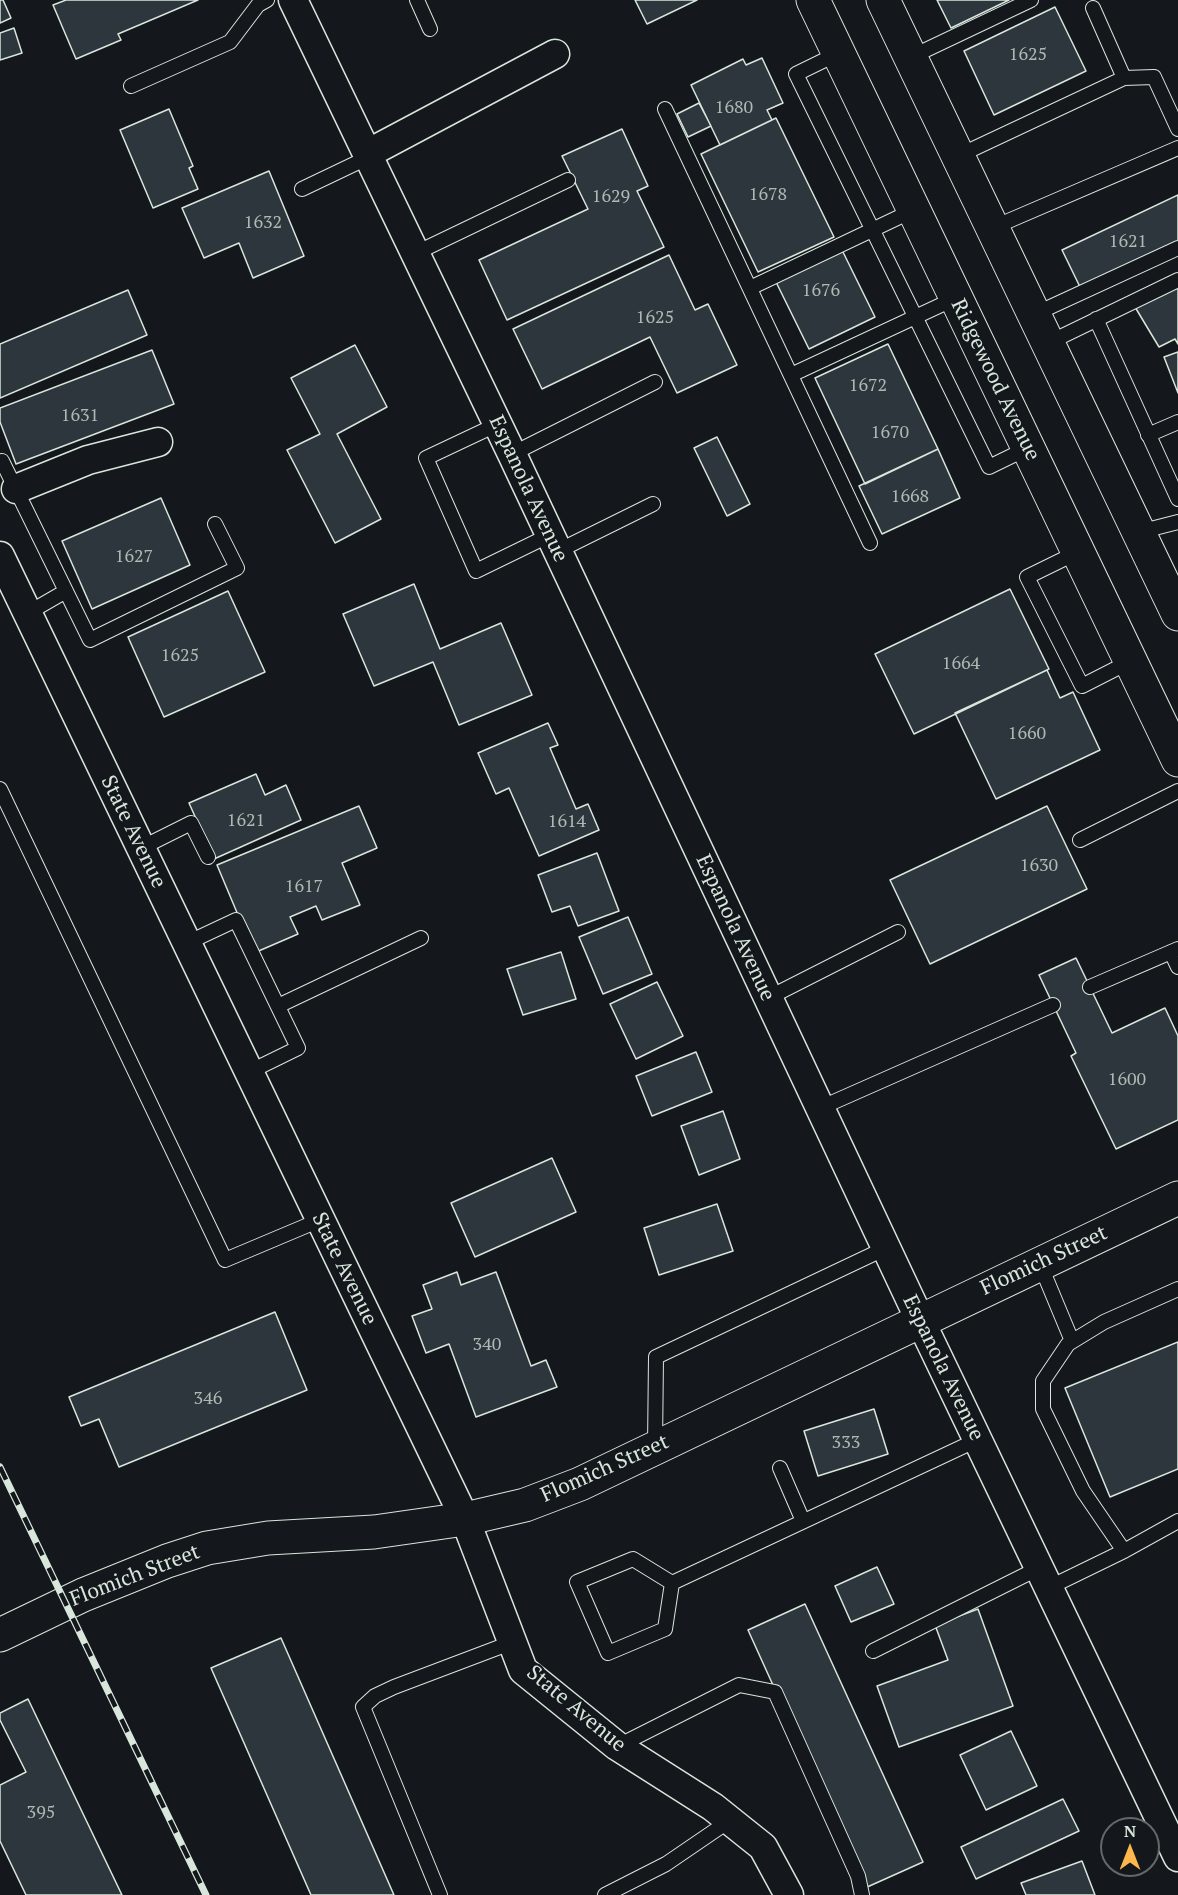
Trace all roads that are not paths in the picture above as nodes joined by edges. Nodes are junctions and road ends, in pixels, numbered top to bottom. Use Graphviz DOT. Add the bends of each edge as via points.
graph roads {
  1 [pos="267,0"];
  2 [pos="293,0"];
  3 [pos="417,0"];
  4 [pos="813,0"];
  5 [pos="883,0"];
  6 [pos="1031,0"];
  7 [pos="1093,8"];
  8 [pos="430,29"];
  9 [pos="839,53"];
  10 [pos="555,54"];
  11 [pos="911,57"];
  12 [pos="1124,78"];
  13 [pos="131,86"];
  14 [pos="665,109"];
  15 [pos="1178,129"];
  16 [pos="1178,148"];
  17 [pos="368,155"];
  18 [pos="958,156"];
  19 [pos="568,180"];
  20 [pos="302,189"];
  21 [pos="914,210"];
  22 [pos="992,228"];
  23 [pos="872,229"];
  24 [pos="1178,248"];
  25 [pos="416,253"];
  26 [pos="1178,280"];
  27 [pos="750,288"];
  28 [pos="956,297"];
  29 [pos="915,316"];
  30 [pos="1096,319"];
  31 [pos="1041,329"];
  32 [pos="791,375"];
  33 [pos="655,382"];
  34 [pos="1178,422"];
  35 [pos="498,424"];
  36 [pos="1148,435"];
  37 [pos="158,442"];
  38 [pos="1028,448"];
  39 [pos="512,454"];
  40 [pos="0,462"];
  41 [pos="16,489"];
  42 [pos="1178,499"];
  43 [pos="653,504"];
  44 [pos="1178,522"];
  45 [pos="215,524"];
  46 [pos="1139,532"];
  47 [pos="554,543"];
  48 [pos="870,543"];
  49 [pos="1078,552"];
  50 [pos="0,556"];
  51 [pos="66,591"];
  52 [pos="28,613"];
  53 [pos="1178,614"];
  54 [pos="1131,661"];
  55 [pos="1178,759"];
  56 [pos="0,789"];
  57 [pos="1178,791"];
  58 [pos="1080,840"];
  59 [pos="141,848"];
  60 [pos="208,857"];
  61 [pos="898,932"];
  62 [pos="421,938"];
  63 [pos="187,944"];
  64 [pos="1174,950"];
  65 [pos="1178,967"];
  66 [pos="1090,987"];
  67 [pos="768,998"];
  68 [pos="1053,1005"];
  69 [pos="278,1006"];
  70 [pos="249,1072"];
  71 [pos="820,1108"];
  72 [pos="1178,1198"];
  73 [pos="320,1220"];
  74 [pos="886,1248"];
  75 [pos="1040,1263"];
  76 [pos="1178,1289"];
  77 [pos="920,1320"];
  78 [pos="1072,1341"];
  79 [pos="977,1440"];
  80 [pos="655,1448"];
  81 [pos="780,1468"];
  82 [pos="465,1520"];
  83 [pos="803,1521"];
  84 [pos="1178,1521"];
  85 [pos="1124,1551"];
  86 [pos="1044,1578"];
  87 [pos="672,1582"];
  88 [pos="0,1635"];
  89 [pos="513,1642"];
  90 [pos="873,1651"];
  91 [pos="617,1746"];
  92 [pos="729,1821"];
  93 [pos="1178,1857"];
  94 [pos="440,1895"];
  95 [pos="605,1895"];
  96 [pos="789,1895"];
  97 [pos="862,1895"];
  1 -- 13 [label="lane" via="258,5 230,42"];
  2 -- 17 [label="street, Espanola Avenue"];
  3 -- 8 [label="lane"];
  4 -- 9 [label="main road, Ridgewood Avenue"];
  5 -- 11 [label="main road"];
  6 -- 11 [label="lane"];
  7 -- 12 [label="lane"];
  9 -- 21 [label="main road, Ridgewood Avenue"];
  9 -- 23 [label="lane" via="796,74"];
  10 -- 17 [label="street"];
  11 -- 18 [label="main road"];
  12 -- 15 [label="lane" via="1154,77"];
  12 -- 18 [label="lane"];
  14 -- 27 [label="lane"];
  16 -- 22 [label="lane"];
  17 -- 20 [label="lane"];
  17 -- 25 [label="street, Espanola Avenue"];
  18 -- 22 [label="main road"];
  19 -- 25 [label="lane"];
  21 -- 23 [label="lane"];
  21 -- 28 [label="main road, Ridgewood Avenue"];
  22 -- 31 [label="main road"];
  23 -- 27 [label="lane"];
  23 -- 29 [label="lane"];
  24 -- 31 [label="lane"];
  25 -- 35 [label="street, Espanola Avenue"];
  26 -- 30 [label="lane"];
  27 -- 32 [label="lane"];
  28 -- 29 [label="lane"];
  28 -- 38 [label="main road, Ridgewood Avenue"];
  29 -- 32 [label="lane"];
  29 -- 38 [label="lane" via="989,467"];
  30 -- 31 [label="lane"];
  30 -- 36 [label="lane"];
  31 -- 46 [label="main road"];
  32 -- 48 [label="lane"];
  33 -- 39 [label="lane"];
  34 -- 36 [label="lane"];
  35 -- 39 [label="street, Espanola Avenue"];
  35 -- 47 [label="lane" via="426,458 476,571"];
  36 -- 42 [label="lane"];
  37 -- 41 [label="street" via="88,460"];
  38 -- 49 [label="main road, Ridgewood Avenue"];
  39 -- 47 [label="street, Espanola Avenue"];
  40 -- 41 [label="lane"];
  41 -- 51 [label="lane"];
  43 -- 47 [label="lane"];
  44 -- 46 [label="lane"];
  45 -- 51 [label="lane" via="237,568 90,640"];
  46 -- 53 [label="main road"];
  47 -- 67 [label="street, Espanola Avenue"];
  49 -- 54 [label="main road, Ridgewood Avenue"];
  49 -- 54 [label="lane" via="1027,577 1082,686"];
  50 -- 52 [label="street, State Avenue"];
  51 -- 52 [label="lane"];
  52 -- 59 [label="street, State Avenue"];
  54 -- 55 [label="main road, Ridgewood Avenue"];
  56 -- 73 [label="lane" via="225,1260"];
  57 -- 58 [label="lane"];
  59 -- 60 [label="lane" via="191,823"];
  59 -- 63 [label="street, State Avenue"];
  61 -- 67 [label="lane"];
  62 -- 69 [label="lane"];
  63 -- 69 [label="lane" via="236,920"];
  63 -- 70 [label="street, State Avenue"];
  64 -- 65 [label="lane"];
  64 -- 66 [label="lane"];
  67 -- 71 [label="street, Espanola Avenue"];
  68 -- 71 [label="lane"];
  69 -- 70 [label="lane" via="298,1048"];
  70 -- 73 [label="street, State Avenue"];
  71 -- 74 [label="street, Espanola Avenue"];
  72 -- 75 [label="main road, Flomich Street"];
  73 -- 82 [label="street, State Avenue"];
  74 -- 77 [label="street, Espanola Avenue"];
  74 -- 80 [label="lane" via="656,1357"];
  75 -- 77 [label="main road, Flomich Street"];
  75 -- 78 [label="lane"];
  76 -- 78 [label="lane"];
  77 -- 79 [label="street, Espanola Avenue"];
  77 -- 80 [label="main road, Flomich Street"];
  78 -- 85 [label="lane" via="1043,1381 1043,1409 1083,1491"];
  79 -- 83 [label="lane"];
  79 -- 86 [label="street, Espanola Avenue"];
  80 -- 82 [label="main road, Flomich Street" via="525,1505"];
  81 -- 83 [label="lane"];
  82 -- 88 [label="main road, Flomich Street" via="374,1532 268,1538 207,1548 74,1598"];
  82 -- 89 [label="street, State Avenue"];
  83 -- 87 [label="lane"];
  84 -- 85 [label="lane"];
  85 -- 86 [label="lane"];
  86 -- 90 [label="lane"];
  86 -- 93 [label="street, Espanola Avenue"];
  87 -- 87 [label="lane" via="633,1559 577,1582 608,1653 665,1629"];
  89 -- 91 [label="street, State Avenue" via="524,1670"];
  89 -- 94 [label="lane" via="375,1695 363,1707"];
  91 -- 92 [label="street, State Avenue"];
  91 -- 97 [label="lane" via="739,1685 775,1692 858,1876"];
  92 -- 95 [label="lane" via="666,1864"];
  92 -- 96 [label="street, State Avenue" via="763,1847"];
}
